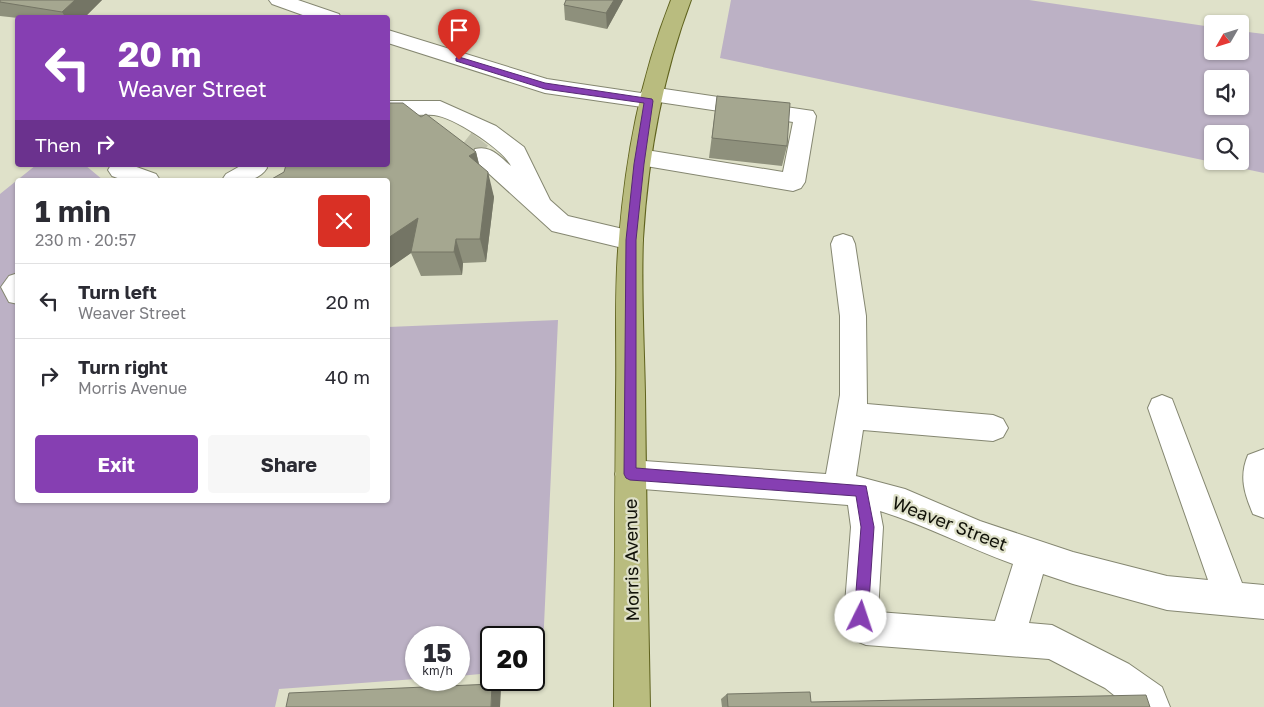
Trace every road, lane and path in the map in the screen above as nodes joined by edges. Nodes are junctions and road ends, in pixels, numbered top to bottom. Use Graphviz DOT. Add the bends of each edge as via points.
graph roads {
  1 [pos="279,0"];
  2 [pos="681,0"];
  3 [pos="323,15"];
  4 [pos="390,37"];
  5 [pos="650,97"];
  6 [pos="390,108"];
  7 [pos="440,108"];
  8 [pos="459,140"];
  9 [pos="483,155"];
  10 [pos="640,157"];
  11 [pos="255,167"];
  12 [pos="119,172"];
  13 [pos="141,178"];
  14 [pos="238,178"];
  15 [pos="541,207"];
  16 [pos="631,240"];
  17 [pos="843,244"];
  18 [pos="1162,408"];
  19 [pos="851,416"];
  20 [pos="993,428"];
  21 [pos="1264,463"];
  22 [pos="630,474"];
  23 [pos="850,490"];
  24 [pos="1264,502"];
  25 [pos="1032,554"];
  26 [pos="1231,599"];
  27 [pos="1264,602"];
  28 [pos="1007,639"];
  29 [pos="632,707"];
  30 [pos="1152,707"];
  1 -- 3 [label="street"];
  2 -- 5 [label="main road, Morris Avenue"];
  4 -- 5 [label="street" via="545,86"];
  5 -- 10 [label="main road, Morris Avenue"];
  5 -- 10 [label="street" via="805,116 793,182"];
  6 -- 7 [label="street"];
  7 -- 8 [label="street" via="444,128"];
  7 -- 15 [label="street" via="488,131 516,153"];
  9 -- 15 [label="street"];
  10 -- 16 [label="main road, Morris Avenue"];
  11 -- 14 [label="street"];
  12 -- 13 [label="street"];
  15 -- 16 [label="street" via="561,224"];
  16 -- 22 [label="main road, Morris Avenue"];
  17 -- 19 [label="street" via="853,316 854,396"];
  18 -- 26 [label="street"];
  19 -- 20 [label="street"];
  19 -- 23 [label="street"];
  21 -- 24 [label="street" via="1259,465 1257,474"];
  22 -- 23 [label="street, Weaver Street"];
  22 -- 29 [label="main road, Morris Avenue"];
  23 -- 25 [label="street, Weaver Street" via="905,504 978,536"];
  23 -- 28 [label="street" via="867,527 861,617 866,628"];
  25 -- 26 [label="street, Weaver Street" via="1167,593"];
  25 -- 28 [label="street"];
  26 -- 27 [label="street, Weaver Street"];
  28 -- 30 [label="street" via="1052,642 1117,676 1149,700"];
}
